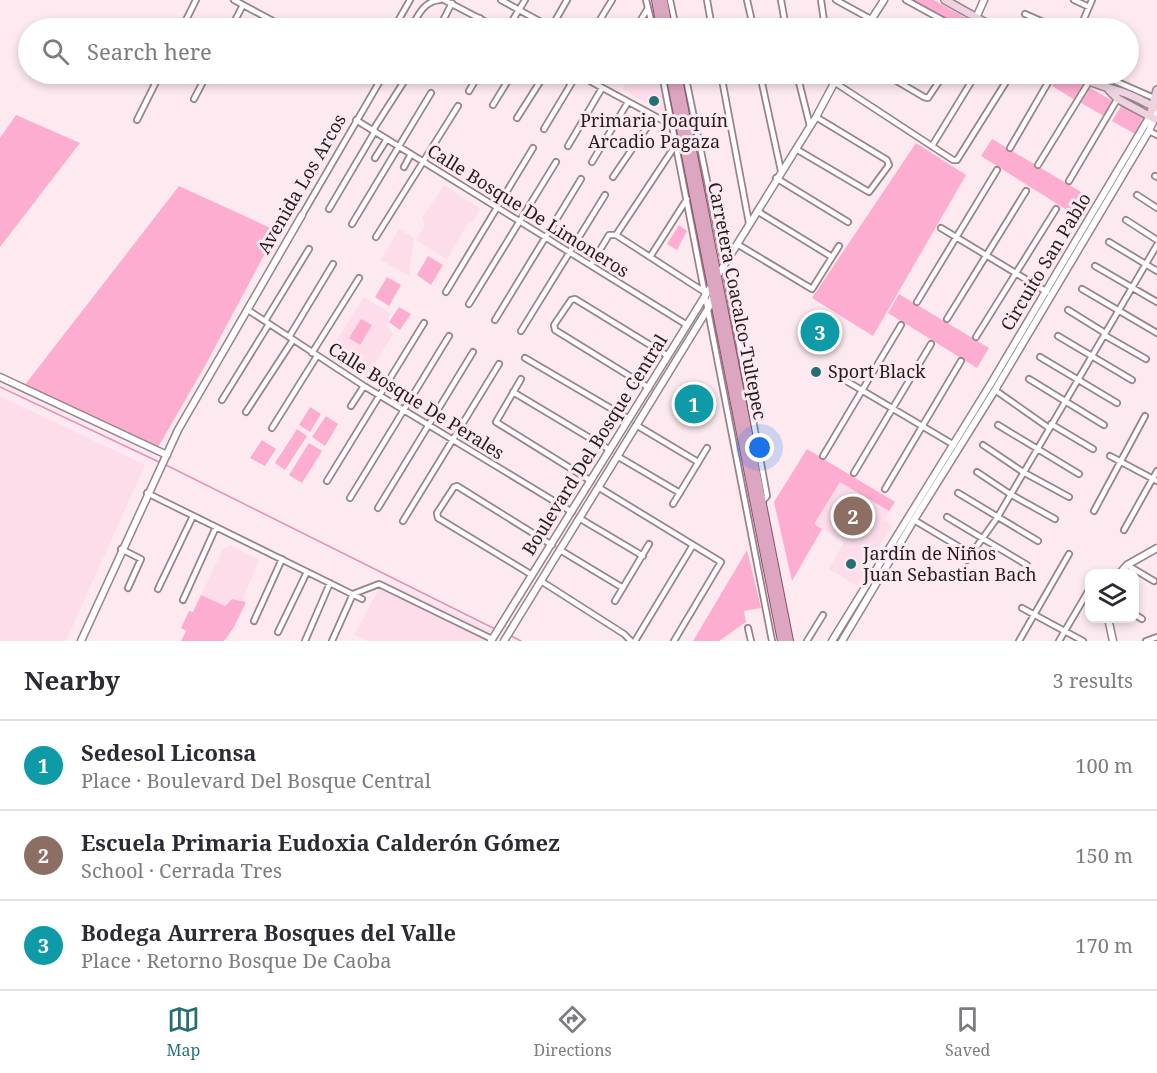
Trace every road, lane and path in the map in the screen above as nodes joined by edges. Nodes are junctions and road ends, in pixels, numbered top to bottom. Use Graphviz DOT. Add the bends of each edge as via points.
graph roads {
  1 [pos="196,0"];
  2 [pos="234,0"];
  3 [pos="410,0"];
  4 [pos="434,0"];
  5 [pos="442,0"];
  6 [pos="501,0"];
  7 [pos="525,0"];
  8 [pos="567,0"];
  9 [pos="612,0"];
  10 [pos="646,0"];
  11 [pos="656,0"];
  12 [pos="663,0"];
  13 [pos="670,0"];
  14 [pos="707,0"];
  15 [pos="747,0"];
  16 [pos="780,0"];
  17 [pos="821,0"];
  18 [pos="836,0"];
  19 [pos="884,0"];
  20 [pos="906,0"];
  21 [pos="945,0"];
  22 [pos="984,0"];
  23 [pos="1074,0"];
  24 [pos="1092,0"];
  25 [pos="452,3"];
  26 [pos="243,5"];
  27 [pos="1089,7"];
  28 [pos="648,8"];
  29 [pos="519,10"];
  30 [pos="1024,14"];
  31 [pos="187,18"];
  32 [pos="236,18"];
  33 [pos="267,18"];
  34 [pos="400,18"];
  35 [pos="417,18"];
  36 [pos="444,18"];
  37 [pos="480,18"];
  38 [pos="514,18"];
  39 [pos="533,18"];
  40 [pos="557,18"];
  41 [pos="601,18"];
  42 [pos="642,18"];
  43 [pos="650,18"];
  44 [pos="659,18"];
  45 [pos="666,18"];
  46 [pos="674,18"];
  47 [pos="710,18"];
  48 [pos="751,18"];
  49 [pos="784,18"];
  50 [pos="824,18"];
  51 [pos="868,18"];
  52 [pos="872,18"];
  53 [pos="939,18"];
  54 [pos="976,18"];
  55 [pos="1033,18"];
  56 [pos="1084,18"];
  57 [pos="155,84"];
  58 [pos="202,84"];
  59 [pos="378,84"];
  60 [pos="403,84"];
  61 [pos="473,84"];
  62 [pos="506,84"];
  63 [pos="539,84"];
  64 [pos="572,84"];
  65 [pos="596,84"];
  66 [pos="664,84"];
  67 [pos="672,84"];
  68 [pos="679,84"];
  69 [pos="687,84"];
  70 [pos="723,84"];
  71 [pos="762,84"];
  72 [pos="799,84"];
  73 [pos="833,84"];
  74 [pos="837,84"];
  75 [pos="902,84"];
  76 [pos="937,84"];
  77 [pos="970,84"];
  78 [pos="1005,84"];
  79 [pos="1047,84"];
  80 [pos="1088,84"];
  81 [pos="1094,84"];
  82 [pos="1121,84"];
  83 [pos="602,87"];
  84 [pos="469,91"];
  85 [pos="431,93"];
  86 [pos="1120,95"];
  87 [pos="194,99"];
  88 [pos="1155,100"];
  89 [pos="628,102"];
  90 [pos="493,105"];
  91 [pos="458,106"];
  92 [pos="1154,116"];
  93 [pos="654,117"];
  94 [pos="816,117"];
  95 [pos="517,118"];
  96 [pos="137,120"];
  97 [pos="356,120"];
  98 [pos="673,126"];
  99 [pos="810,126"];
  100 [pos="544,129"];
  101 [pos="374,131"];
  102 [pos="1149,131"];
  103 [pos="1157,135"];
  104 [pos="387,139"];
  105 [pos="677,143"];
  106 [pos="398,146"];
  107 [pos="568,146"];
  108 [pos="932,146"];
  109 [pos="533,148"];
  110 [pos="1010,148"];
  111 [pos="796,149"];
  112 [pos="411,154"];
  113 [pos="375,158"];
  114 [pos="422,161"];
  115 [pos="556,162"];
  116 [pos="592,162"];
  117 [pos="1038,165"];
  118 [pos="404,167"];
  119 [pos="998,170"];
  120 [pos="782,171"];
  121 [pos="613,177"];
  122 [pos="776,178"];
  123 [pos="581,179"];
  124 [pos="1069,181"];
  125 [pos="1026,191"];
  126 [pos="605,195"];
  127 [pos="1137,195"];
  128 [pos="687,199"];
  129 [pos="497,207"];
  130 [pos="1157,208"];
  131 [pos="329,209"];
  132 [pos="1056,209"];
  133 [pos="757,211"];
  134 [pos="302,215"];
  135 [pos="1126,220"];
  136 [pos="520,221"];
  137 [pos="848,222"];
  138 [pos="748,223"];
  139 [pos="351,224"];
  140 [pos="941,228"];
  141 [pos="616,235"];
  142 [pos="376,237"];
  143 [pos="546,237"];
  144 [pos="957,237"];
  145 [pos="1157,240"];
  146 [pos="1109,242"];
  147 [pos="737,244"];
  148 [pos="1157,244"];
  149 [pos="839,246"];
  150 [pos="309,249"];
  151 [pos="570,252"];
  152 [pos="986,255"];
  153 [pos="650,257"];
  154 [pos="832,257"];
  155 [pos="724,263"];
  156 [pos="333,264"];
  157 [pos="1146,264"];
  158 [pos="591,265"];
  159 [pos="1095,266"];
  160 [pos="1157,271"];
  161 [pos="1017,273"];
  162 [pos="359,278"];
  163 [pos="713,286"];
  164 [pos="1132,288"];
  165 [pos="1082,289"];
  166 [pos="446,292"];
  167 [pos="1049,293"];
  168 [pos="916,302"];
  169 [pos="1157,302"];
  170 [pos="469,304"];
  171 [pos="709,307"];
  172 [pos="248,310"];
  173 [pos="1068,310"];
  174 [pos="1119,310"];
  175 [pos="947,319"];
  176 [pos="495,320"];
  177 [pos="267,322"];
  178 [pos="424,323"];
  179 [pos="687,324"];
  180 [pos="901,325"];
  181 [pos="1027,329"];
  182 [pos="521,331"];
  183 [pos="1157,333"];
  184 [pos="1105,334"];
  185 [pos="449,336"];
  186 [pos="1058,336"];
  187 [pos="976,337"];
  188 [pos="291,338"];
  189 [pos="677,341"];
  190 [pos="931,344"];
  191 [pos="686,346"];
  192 [pos="473,352"];
  193 [pos="315,355"];
  194 [pos="668,356"];
  195 [pos="1091,356"];
  196 [pos="1040,357"];
  197 [pos="525,358"];
  198 [pos="1146,358"];
  199 [pos="961,361"];
  200 [pos="499,364"];
  201 [pos="0,377"];
  202 [pos="521,379"];
  203 [pos="1029,379"];
  204 [pos="1077,379"];
  205 [pos="1132,380"];
  206 [pos="848,382"];
  207 [pos="364,386"];
  208 [pos="649,388"];
  209 [pos="995,390"];
  210 [pos="862,391"];
  211 [pos="513,392"];
  212 [pos="380,395"];
  213 [pos="222,400"];
  214 [pos="1064,400"];
  215 [pos="1117,403"];
  216 [pos="351,406"];
  217 [pos="892,409"];
  218 [pos="404,410"];
  219 [pos="246,412"];
  220 [pos="1145,416"];
  221 [pos="630,419"];
  222 [pos="429,425"];
  223 [pos="636,425"];
  224 [pos="998,425"];
  225 [pos="1104,425"];
  226 [pos="1050,426"];
  227 [pos="923,427"];
  228 [pos="272,429"];
  229 [pos="453,440"];
  230 [pos="983,445"];
  231 [pos="956,447"];
  232 [pos="707,448"];
  233 [pos="1037,449"];
  234 [pos="1093,449"];
  235 [pos="610,450"];
  236 [pos="617,456"];
  237 [pos="824,456"];
  238 [pos="1110,456"];
  239 [pos="166,457"];
  240 [pos="1120,461"];
  241 [pos="698,462"];
  242 [pos="599,468"];
  243 [pos="1157,471"];
  244 [pos="607,472"];
  245 [pos="977,472"];
  246 [pos="1023,472"];
  247 [pos="854,473"];
  248 [pos="1079,474"];
  249 [pos="1155,480"];
  250 [pos="327,481"];
  251 [pos="591,482"];
  252 [pos="598,487"];
  253 [pos="885,489"];
  254 [pos="927,492"];
  255 [pos="147,493"];
  256 [pos="680,493"];
  257 [pos="958,493"];
  258 [pos="1010,494"];
  259 [pos="1069,497"];
  260 [pos="350,498"];
  261 [pos="761,502"];
  262 [pos="673,504"];
  263 [pos="378,508"];
  264 [pos="1094,511"];
  265 [pos="572,512"];
  266 [pos="193,516"];
  267 [pos="946,517"];
  268 [pos="579,518"];
  269 [pos="997,518"];
  270 [pos="1055,519"];
  271 [pos="914,520"];
  272 [pos="404,521"];
  273 [pos="216,527"];
  274 [pos="1124,530"];
  275 [pos="983,539"];
  276 [pos="1038,542"];
  277 [pos="650,544"];
  278 [pos="552,545"];
  279 [pos="693,545"];
  280 [pos="1157,548"];
  281 [pos="121,549"];
  282 [pos="560,550"];
  283 [pos="971,554"];
  284 [pos="1069,554"];
  285 [pos="643,556"];
  286 [pos="282,559"];
  287 [pos="967,560"];
  288 [pos="1027,565"];
  289 [pos="1126,565"];
  290 [pos="1122,569"];
  291 [pos="307,572"];
  292 [pos="532,575"];
  293 [pos="541,580"];
  294 [pos="1154,581"];
  295 [pos="330,583"];
  296 [pos="128,588"];
  297 [pos="525,588"];
  298 [pos="623,588"];
  299 [pos="158,590"];
  300 [pos="533,592"];
  301 [pos="353,594"];
  302 [pos="1085,595"];
  303 [pos="362,598"];
  304 [pos="183,600"];
  305 [pos="615,601"];
  306 [pos="1022,608"];
  307 [pos="823,615"];
  308 [pos="1034,615"];
  309 [pos="1139,617"];
  310 [pos="1142,619"];
  311 [pos="254,621"];
  312 [pos="1109,623"];
  313 [pos="748,628"];
  314 [pos="1065,631"];
  315 [pos="278,632"];
  316 [pos="1157,637"];
  317 [pos="492,639"];
  318 [pos="81,641"];
  319 [pos="305,641"];
  320 [pos="332,641"];
  321 [pos="504,641"];
  322 [pos="633,641"];
  323 [pos="674,641"];
  324 [pos="751,641"];
  325 [pos="772,641"];
  326 [pos="782,641"];
  327 [pos="789,641"];
  328 [pos="807,641"];
  329 [pos="832,641"];
  330 [pos="842,641"];
  331 [pos="1019,641"];
  332 [pos="1059,641"];
  333 [pos="1083,641"];
  334 [pos="1113,641"];
  335 [pos="1146,641"];
  1 -- 31 [label="street"];
  2 -- 26 [label="street"];
  3 -- 34 [label="street"];
  4 -- 5 [label="street"];
  4 -- 35 [label="street"];
  5 -- 25 [label="street"];
  6 -- 29 [label="street"];
  7 -- 29 [label="street"];
  8 -- 40 [label="street"];
  9 -- 41 [label="street"];
  10 -- 28 [label="street"];
  11 -- 44 [label="main road"];
  12 -- 45 [label="main road"];
  13 -- 46 [label="street"];
  14 -- 47 [label="street"];
  15 -- 48 [label="street"];
  16 -- 49 [label="street"];
  17 -- 50 [label="street"];
  18 -- 51 [label="street"];
  19 -- 52 [label="street"];
  20 -- 53 [label="street"];
  21 -- 54 [label="main road"];
  22 -- 54 [label="street"];
  23 -- 27 [label="street"];
  24 -- 27 [label="street"];
  25 -- 36 [label="street"];
  25 -- 37 [label="street"];
  26 -- 32 [label="street"];
  26 -- 33 [label="street"];
  27 -- 56 [label="street"];
  28 -- 42 [label="street"];
  28 -- 43 [label="street"];
  29 -- 38 [label="street"];
  29 -- 39 [label="street"];
  30 -- 55 [label="street"];
  57 -- 96 [label="street"];
  58 -- 87 [label="street"];
  59 -- 97 [label="street, Avenida Los Arcos"];
  60 -- 101 [label="street"];
  61 -- 84 [label="street"];
  62 -- 90 [label="street"];
  63 -- 95 [label="street"];
  64 -- 100 [label="street"];
  65 -- 83 [label="street"];
  66 -- 98 [label="street"];
  67 -- 163 [label="main road, Carretera Coacalco-Tultepec"];
  68 -- 163 [label="main road, Carretera Coacalco-Tultepec"];
  69 -- 155 [label="street"];
  70 -- 138 [label="street"];
  71 -- 120 [label="street"];
  72 -- 99 [label="street"];
  73 -- 94 [label="street, Boulevard Del Bosque Central"];
  74 -- 108 [label="street"];
  75 -- 76 [label="street" via="928,98"];
  77 -- 108 [label="street"];
  78 -- 108 [label="street" via="957,160"];
  79 -- 110 [label="street"];
  80 -- 117 [label="street"];
  81 -- 86 [label="main road"];
  82 -- 88 [label="street"];
  83 -- 89 [label="street"];
  83 -- 107 [label="street"];
  85 -- 106 [label="street"];
  86 -- 88 [label="main road"];
  86 -- 92 [label="main road"];
  86 -- 124 [label="street"];
  88 -- 92 [label="main road, Circuito San Pablo"];
  89 -- 93 [label="street"];
  89 -- 116 [label="street"];
  91 -- 114 [label="street"];
  92 -- 102 [label="street, Circuito San Pablo"];
  92 -- 167 [label="street, Circuito San Pablo"];
  93 -- 98 [label="street"];
  93 -- 121 [label="street"];
  94 -- 99 [label="street, Boulevard Del Bosque Central"];
  94 -- 111 [label="street" via="887,160 889,165 869,192"];
  97 -- 101 [label="street, Calle Bosque De Limoneros"];
  97 -- 134 [label="street, Avenida Los Arcos"];
  98 -- 105 [label="street"];
  99 -- 111 [label="street, Boulevard Del Bosque Central"];
  101 -- 104 [label="street, Calle Bosque De Limoneros"];
  101 -- 131 [label="street"];
  102 -- 103 [label="street"];
  102 -- 167 [label="street, Circuito San Pablo"];
  104 -- 106 [label="street, Calle Bosque De Limoneros"];
  104 -- 113 [label="street"];
  105 -- 128 [label="street"];
  105 -- 141 [label="street"];
  106 -- 112 [label="street, Calle Bosque De Limoneros"];
  106 -- 139 [label="street"];
  109 -- 129 [label="street"];
  111 -- 120 [label="street, Boulevard Del Bosque Central"];
  112 -- 114 [label="street, Calle Bosque De Limoneros"];
  112 -- 118 [label="street"];
  114 -- 129 [label="street, Calle Bosque De Limoneros"];
  114 -- 142 [label="street"];
  115 -- 136 [label="street"];
  119 -- 144 [label="street"];
  120 -- 122 [label="street, Boulevard Del Bosque Central"];
  122 -- 133 [label="street, Boulevard Del Bosque Central"];
  122 -- 137 [label="street"];
  123 -- 143 [label="street"];
  125 -- 152 [label="street"];
  126 -- 151 [label="street"];
  127 -- 130 [label="street"];
  128 -- 153 [label="street"];
  128 -- 163 [label="street"];
  129 -- 136 [label="street, Calle Bosque De Limoneros"];
  129 -- 166 [label="street"];
  132 -- 161 [label="street"];
  133 -- 138 [label="street, Boulevard Del Bosque Central"];
  133 -- 154 [label="street"];
  134 -- 172 [label="street, Avenida Los Arcos"];
  135 -- 145 [label="street"];
  136 -- 143 [label="street, Calle Bosque De Limoneros"];
  136 -- 170 [label="street"];
  138 -- 147 [label="street, Boulevard Del Bosque Central"];
  140 -- 144 [label="street"];
  141 -- 153 [label="street"];
  141 -- 158 [label="street" via="609,235"];
  143 -- 151 [label="street, Calle Bosque De Limoneros"];
  143 -- 176 [label="street"];
  144 -- 152 [label="street"];
  144 -- 168 [label="street"];
  146 -- 157 [label="street"];
  147 -- 154 [label="street" via="811,289"];
  147 -- 155 [label="street, Boulevard Del Bosque Central"];
  148 -- 157 [label="street"];
  149 -- 154 [label="street"];
  150 -- 177 [label="street"];
  151 -- 158 [label="street, Calle Bosque De Limoneros"];
  151 -- 182 [label="street"];
  152 -- 161 [label="street"];
  152 -- 175 [label="street"];
  153 -- 163 [label="street"];
  155 -- 163 [label="street, Boulevard Del Bosque Central"];
  155 -- 261 [label="street" via="767,496"];
  156 -- 188 [label="street"];
  157 -- 160 [label="street"];
  157 -- 164 [label="street"];
  158 -- 179 [label="street, Calle Bosque De Limoneros"];
  159 -- 164 [label="street"];
  161 -- 167 [label="street"];
  161 -- 187 [label="street"];
  162 -- 193 [label="street"];
  163 -- 171 [label="street, Boulevard Del Bosque Central"];
  163 -- 179 [label="street, Boulevard Del Bosque Central"];
  163 -- 261 [label="main road, Carretera Coacalco-Tultepec"];
  163 -- 326 [label="main road, Carretera Coacalco-Tultepec"];
  164 -- 169 [label="street"];
  164 -- 174 [label="street"];
  165 -- 174 [label="street"];
  167 -- 181 [label="street, Circuito San Pablo"];
  171 -- 191 [label="street, Boulevard Del Bosque Central"];
  171 -- 325 [label="street"];
  172 -- 177 [label="street, Calle Bosque De Perales"];
  172 -- 239 [label="street, Avenida Los Arcos"];
  173 -- 184 [label="street"];
  174 -- 183 [label="street"];
  174 -- 184 [label="street"];
  177 -- 188 [label="street, Calle Bosque De Perales"];
  177 -- 213 [label="street"];
  178 -- 212 [label="street"];
  179 -- 189 [label="street, Boulevard Del Bosque Central"];
  180 -- 210 [label="street"];
  181 -- 209 [label="street, Circuito San Pablo"];
  181 -- 231 [label="street, Circuito San Pablo"];
  184 -- 195 [label="street"];
  184 -- 198 [label="street"];
  185 -- 218 [label="street"];
  186 -- 195 [label="street"];
  188 -- 193 [label="street, Calle Bosque De Perales"];
  188 -- 219 [label="street"];
  189 -- 191 [label="street"];
  189 -- 194 [label="street, Boulevard Del Bosque Central"];
  190 -- 217 [label="street"];
  191 -- 223 [label="street, Boulevard Del Bosque Central"];
  192 -- 222 [label="street"];
  193 -- 207 [label="street, Calle Bosque De Perales"];
  193 -- 228 [label="street"];
  194 -- 208 [label="street, Boulevard Del Bosque Central"];
  194 -- 208 [label="street" via="575,299 554,325 555,330"];
  195 -- 204 [label="street"];
  195 -- 205 [label="street"];
  196 -- 204 [label="street"];
  197 -- 221 [label="street"];
  199 -- 227 [label="street"];
  200 -- 229 [label="street"];
  201 -- 239 [label="street"];
  202 -- 211 [label="street"];
  203 -- 214 [label="street"];
  204 -- 214 [label="street"];
  204 -- 215 [label="street"];
  206 -- 210 [label="street"];
  207 -- 212 [label="street, Calle Bosque De Perales"];
  207 -- 216 [label="street"];
  208 -- 221 [label="street, Boulevard Del Bosque Central"];
  209 -- 226 [label="street"];
  209 -- 231 [label="street, Circuito San Pablo"];
  210 -- 217 [label="street"];
  210 -- 237 [label="street"];
  211 -- 235 [label="street"];
  211 -- 251 [label="street" via="497,424"];
  212 -- 218 [label="street, Calle Bosque De Perales"];
  212 -- 250 [label="street"];
  214 -- 225 [label="street"];
  214 -- 226 [label="street"];
  217 -- 227 [label="street"];
  217 -- 247 [label="street"];
  218 -- 222 [label="street, Calle Bosque De Perales"];
  218 -- 260 [label="street"];
  220 -- 240 [label="street"];
  221 -- 235 [label="street, Boulevard Del Bosque Central"];
  222 -- 229 [label="street, Calle Bosque De Perales"];
  222 -- 263 [label="street"];
  223 -- 236 [label="street, Boulevard Del Bosque Central"];
  223 -- 241 [label="street"];
  224 -- 233 [label="street"];
  226 -- 233 [label="street"];
  226 -- 234 [label="street"];
  227 -- 231 [label="street"];
  227 -- 253 [label="street"];
  229 -- 265 [label="street, Calle Bosque De Perales"];
  229 -- 272 [label="street"];
  230 -- 246 [label="street"];
  231 -- 254 [label="street"];
  232 -- 241 [label="street"];
  233 -- 246 [label="street"];
  233 -- 248 [label="street"];
  235 -- 242 [label="street, Boulevard Del Bosque Central"];
  236 -- 244 [label="street, Boulevard Del Bosque Central"];
  236 -- 256 [label="street"];
  238 -- 240 [label="street"];
  239 -- 255 [label="street, Avenida Los Arcos"];
  240 -- 249 [label="street"];
  240 -- 264 [label="street"];
  241 -- 256 [label="street"];
  242 -- 244 [label="street"];
  242 -- 251 [label="street, Boulevard Del Bosque Central"];
  243 -- 249 [label="street"];
  244 -- 252 [label="street, Boulevard Del Bosque Central"];
  245 -- 258 [label="street"];
  246 -- 258 [label="street"];
  246 -- 259 [label="street"];
  249 -- 274 [label="street"];
  251 -- 265 [label="street, Boulevard Del Bosque Central"];
  252 -- 268 [label="street, Boulevard Del Bosque Central"];
  252 -- 279 [label="street"];
  254 -- 271 [label="street"];
  254 -- 329 [label="street"];
  255 -- 266 [label="street"];
  255 -- 281 [label="street, Avenida Los Arcos"];
  256 -- 262 [label="street"];
  257 -- 269 [label="street"];
  258 -- 269 [label="street"];
  258 -- 270 [label="street"];
  261 -- 327 [label="main road, Carretera Coacalco-Tultepec"];
  265 -- 278 [label="street, Boulevard Del Bosque Central"];
  266 -- 273 [label="street"];
  266 -- 299 [label="street"];
  267 -- 275 [label="street"];
  268 -- 282 [label="street, Boulevard Del Bosque Central"];
  268 -- 285 [label="street"];
  269 -- 275 [label="street"];
  269 -- 276 [label="street"];
  271 -- 283 [label="street"];
  271 -- 330 [label="street"];
  273 -- 286 [label="street"];
  273 -- 304 [label="street"];
  275 -- 283 [label="street"];
  275 -- 288 [label="street"];
  277 -- 285 [label="street"];
  278 -- 292 [label="street, Boulevard Del Bosque Central"];
  278 -- 292 [label="street" via="457,486 436,513 438,518"];
  279 -- 322 [label="street"];
  279 -- 323 [label="street" via="721,562"];
  280 -- 289 [label="street"];
  281 -- 296 [label="street" via="141,559"];
  281 -- 318 [label="street, Avenida Los Arcos"];
  282 -- 293 [label="street, Boulevard Del Bosque Central"];
  282 -- 298 [label="street"];
  283 -- 287 [label="street"];
  284 -- 308 [label="street"];
  285 -- 298 [label="street"];
  286 -- 291 [label="street"];
  286 -- 311 [label="street"];
  289 -- 290 [label="street"];
  289 -- 294 [label="street"];
  291 -- 295 [label="street"];
  291 -- 315 [label="street"];
  292 -- 297 [label="street, Boulevard Del Bosque Central"];
  293 -- 300 [label="street, Boulevard Del Bosque Central"];
  293 -- 322 [label="street"];
  295 -- 301 [label="street"];
  295 -- 319 [label="street"];
  297 -- 300 [label="street"];
  297 -- 317 [label="street, Boulevard Del Bosque Central"];
  298 -- 305 [label="street"];
  300 -- 321 [label="street, Boulevard Del Bosque Central"];
  301 -- 303 [label="street"];
  301 -- 317 [label="street" via="379,585"];
  301 -- 320 [label="street"];
  302 -- 314 [label="street"];
  306 -- 308 [label="street"];
  307 -- 328 [label="street"];
  308 -- 314 [label="street"];
  308 -- 331 [label="street"];
  309 -- 310 [label="street"];
  312 -- 334 [label="street"];
  313 -- 324 [label="street"];
  314 -- 332 [label="street"];
  314 -- 333 [label="street"];
  316 -- 335 [label="street"];
}
